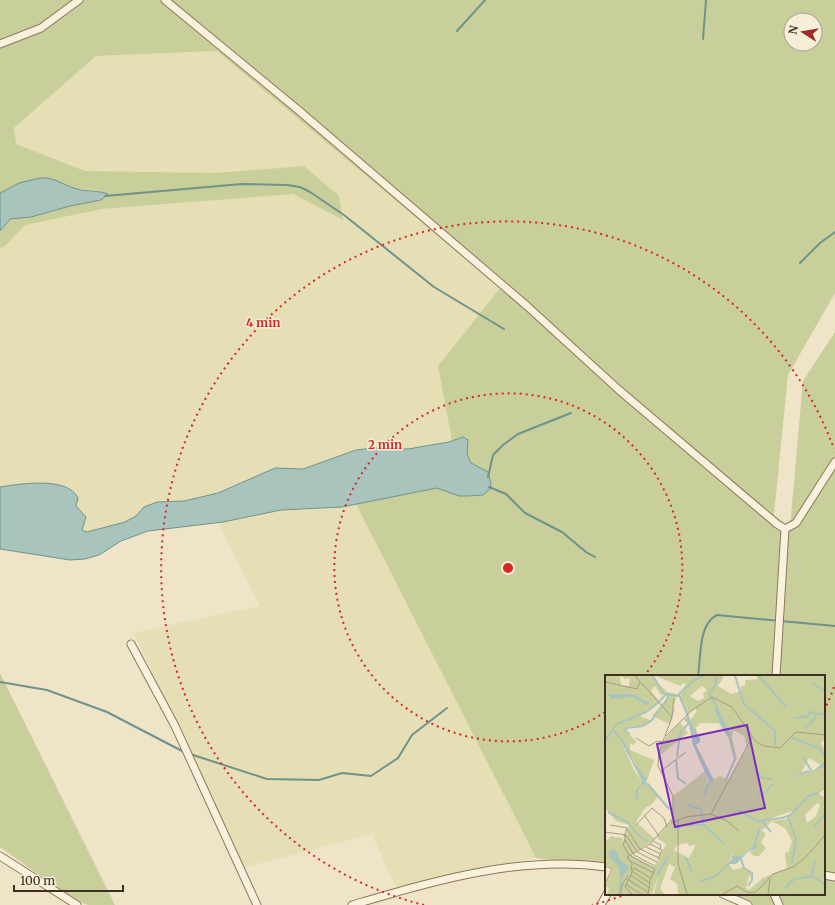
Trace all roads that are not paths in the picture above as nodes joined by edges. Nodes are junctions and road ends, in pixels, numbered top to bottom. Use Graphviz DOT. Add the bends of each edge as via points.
graph roads {
  1 [pos="79,0"];
  2 [pos="165,0"];
  3 [pos="0,44"];
  4 [pos="835,462"];
  5 [pos="785,529"];
  6 [pos="131,644"];
  7 [pos="776,675"];
  8 [pos="0,856"];
  9 [pos="605,867"];
  10 [pos="825,875"];
  11 [pos="835,877"];
  12 [pos="606,895"];
  13 [pos="725,895"];
  14 [pos="774,895"];
  15 [pos="77,905"];
  16 [pos="257,905"];
  17 [pos="352,905"];
  18 [pos="601,905"];
  19 [pos="748,905"];
  20 [pos="779,905"];
  1 -- 3 [label="street" via="41,28"];
  2 -- 5 [label="street" via="527,306 619,390"];
  4 -- 5 [label="street" via="796,523"];
  5 -- 7 [label="street"];
  6 -- 16 [label="street" via="175,726"];
  8 -- 15 [label="street"];
  9 -- 17 [label="street" via="531,864 461,875"];
  10 -- 11 [label="street"];
  12 -- 18 [label="street"];
  13 -- 19 [label="street"];
  14 -- 20 [label="street"];
}
